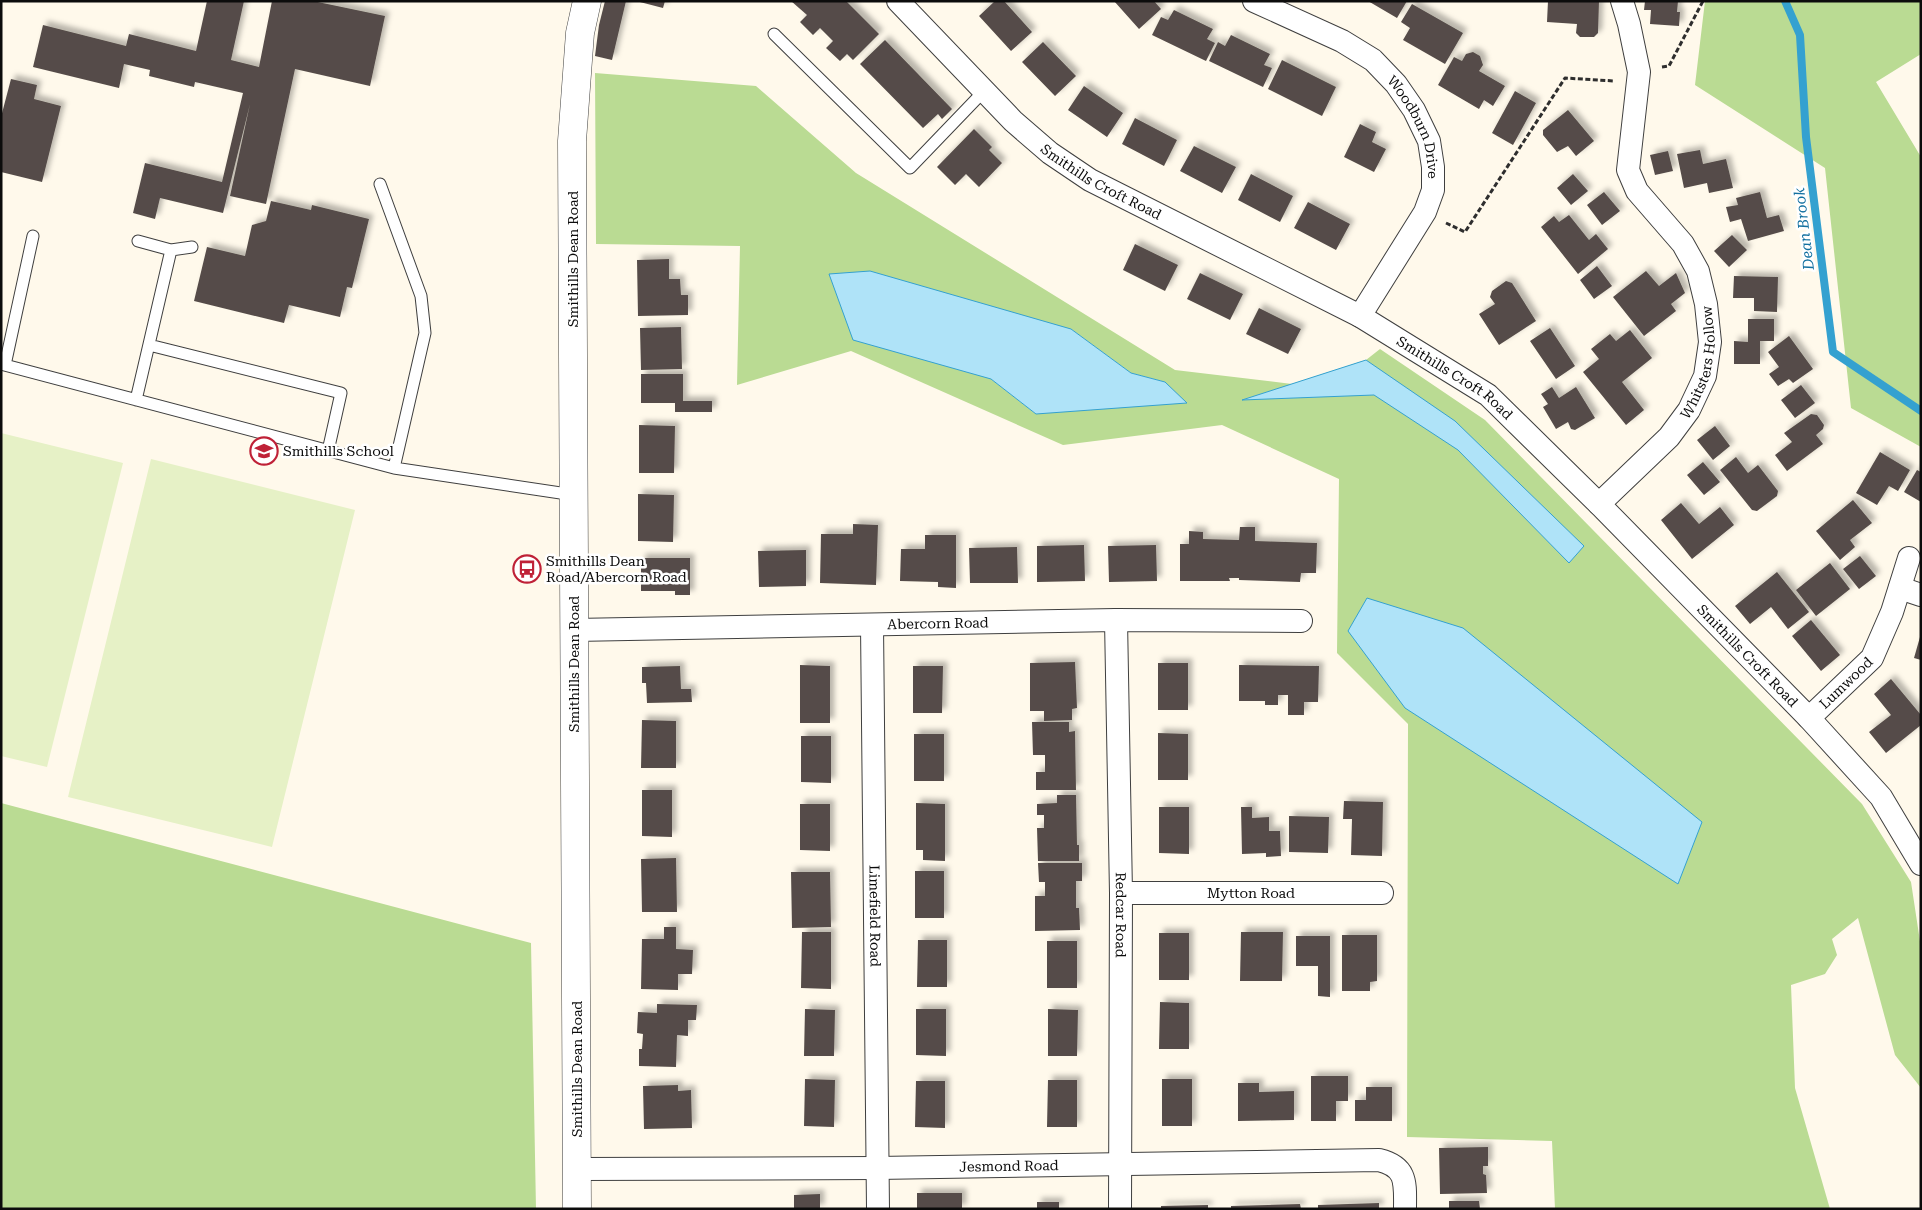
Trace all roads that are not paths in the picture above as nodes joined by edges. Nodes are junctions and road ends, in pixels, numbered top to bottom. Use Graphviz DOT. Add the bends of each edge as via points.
graph roads {
  1 [pos="587,1"];
  2 [pos="898,1"];
  3 [pos="1254,1"];
  4 [pos="1622,1"];
  5 [pos="774,34"];
  6 [pos="984,90"];
  7 [pos="380,184"];
  8 [pos="33,236"];
  9 [pos="138,240"];
  10 [pos="192,246"];
  11 [pos="170,250"];
  12 [pos="1360,316"];
  13 [pos="149,345"];
  14 [pos="3,365"];
  15 [pos="136,400"];
  16 [pos="328,451"];
  17 [pos="394,468"];
  18 [pos="574,494"];
  19 [pos="1599,504"];
  20 [pos="1909,558"];
  21 [pos="1900,588"];
  22 [pos="1921,595"];
  23 [pos="1116,620"];
  24 [pos="1301,621"];
  25 [pos="872,625"];
  26 [pos="574,630"];
  27 [pos="1809,718"];
  28 [pos="1921,864"];
  29 [pos="1121,893"];
  30 [pos="1382,893"];
  31 [pos="1119,1164"];
  32 [pos="877,1168"];
  33 [pos="577,1169"];
  34 [pos="577,1209"];
  35 [pos="878,1209"];
  36 [pos="1120,1209"];
  37 [pos="1405,1209"];
  1 -- 18 [label="street, Smithills Dean Road" via="580,33 572,141"];
  2 -- 6 [label="street, Smithills Croft Road"];
  3 -- 12 [label="street, Woodburn Drive" via="1373,60 1396,84 1414,110 1429,141 1433,190 1425,212"];
  4 -- 19 [label="street, Whitsters Hollow" via="1639,77 1628,170 1637,191 1683,244 1698,271 1710,342 1705,376 1689,410 1670,437"];
  5 -- 6 [label="lane" via="910,168"];
  6 -- 12 [label="street, Smithills Croft Road" via="1050,153 1090,180"];
  7 -- 17 [label="lane" via="421,296 424,333"];
  8 -- 14 [label="lane"];
  9 -- 11 [label="lane"];
  10 -- 11 [label="lane"];
  11 -- 13 [label="lane"];
  12 -- 19 [label="street, Smithills Croft Road" via="1488,395"];
  13 -- 15 [label="lane"];
  13 -- 16 [label="lane" via="341,393"];
  14 -- 15 [label="lane"];
  15 -- 16 [label="lane"];
  16 -- 17 [label="lane"];
  17 -- 18 [label="lane"];
  18 -- 26 [label="street, Smithills Dean Road"];
  19 -- 27 [label="street, Smithills Croft Road"];
  20 -- 21 [label="street, Lumwood"];
  21 -- 22 [label="street"];
  21 -- 27 [label="street, Lumwood" via="1872,658"];
  23 -- 24 [label="street, Abercorn Road"];
  23 -- 25 [label="street, Abercorn Road"];
  23 -- 29 [label="street, Redcar Road"];
  25 -- 26 [label="street, Abercorn Road"];
  25 -- 32 [label="street, Limefield Road"];
  26 -- 33 [label="street, Smithills Dean Road"];
  27 -- 28 [label="street, Smithills Croft Road" via="1881,797"];
  29 -- 30 [label="street, Mytton Road"];
  29 -- 31 [label="street, Redcar Road"];
  31 -- 32 [label="street, Jesmond Road"];
  31 -- 36 [label="street, Redcar Road"];
  31 -- 37 [label="street, Jesmond Road" via="1379,1160 1391,1163 1399,1171 1405,1183"];
  32 -- 33 [label="street, Jesmond Road"];
  32 -- 35 [label="street, Limefield Road"];
  33 -- 34 [label="street, Smithills Dean Road"];
}
